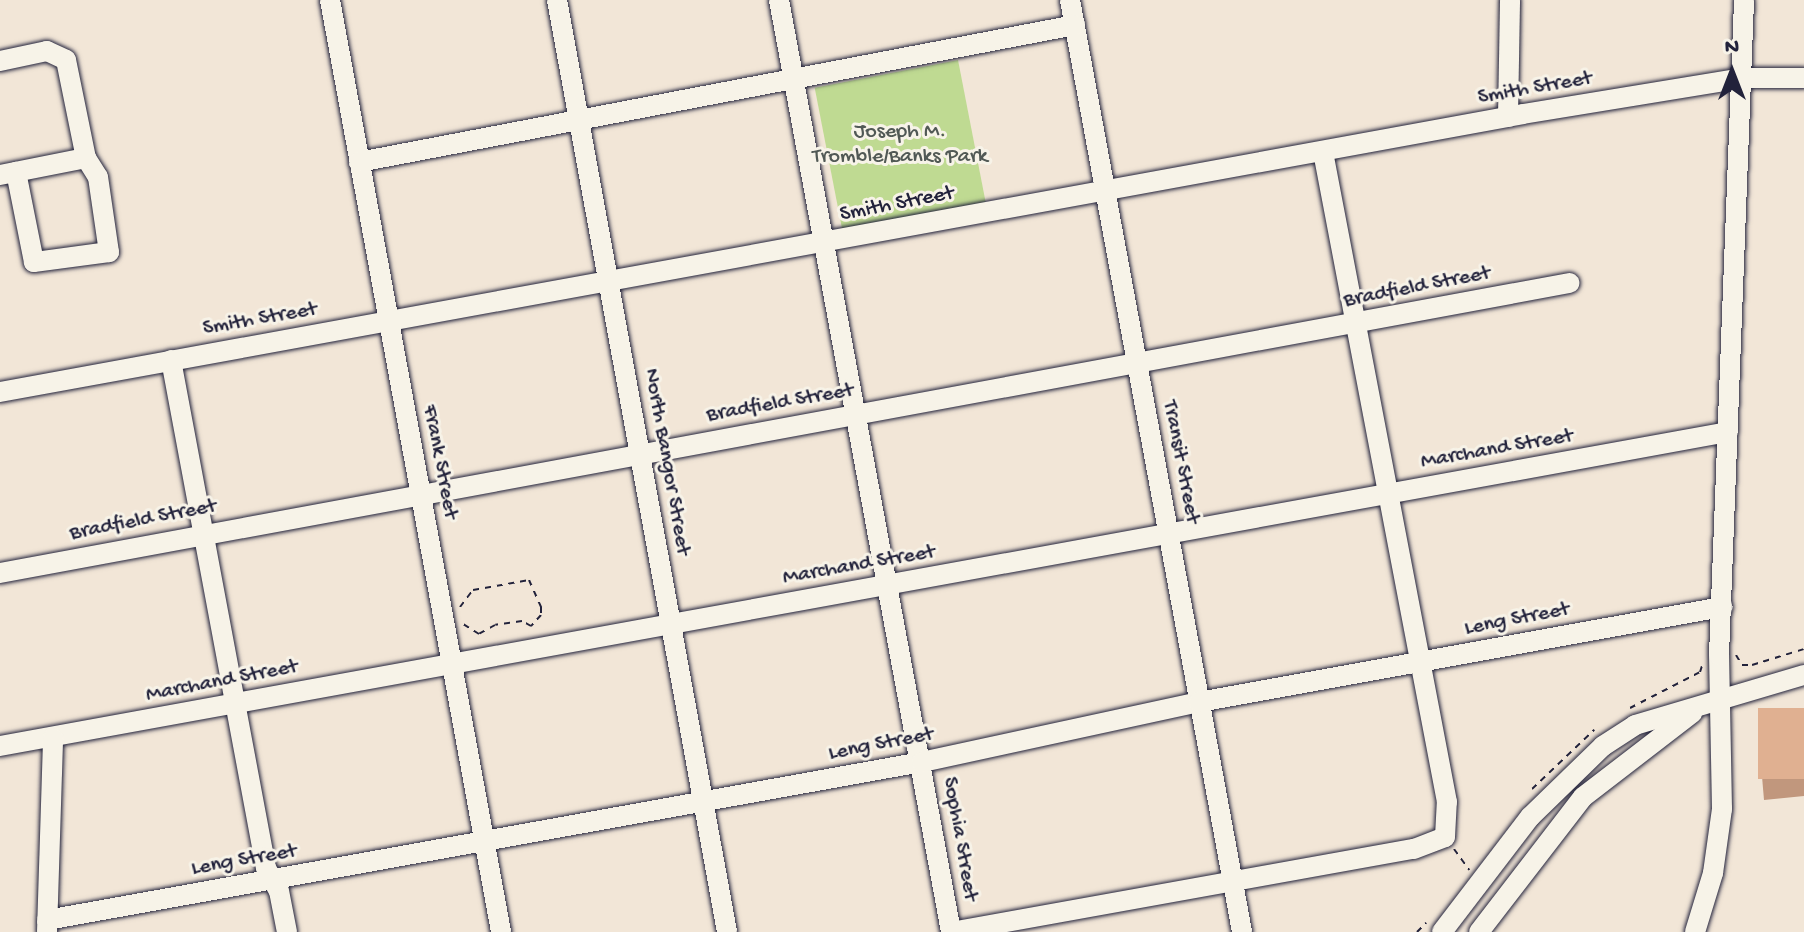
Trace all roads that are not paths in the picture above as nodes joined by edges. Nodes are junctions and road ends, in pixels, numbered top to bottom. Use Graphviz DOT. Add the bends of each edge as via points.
graph roads {
  1 [pos="330,0"];
  2 [pos="557,0"];
  3 [pos="779,0"];
  4 [pos="1070,0"];
  5 [pos="1510,0"];
  6 [pos="1744,0"];
  7 [pos="1075,25"];
  8 [pos="0,61"];
  9 [pos="792,76"];
  10 [pos="1742,78"];
  11 [pos="1804,78"];
  12 [pos="1508,117"];
  13 [pos="579,118"];
  14 [pos="1323,152"];
  15 [pos="86,158"];
  16 [pos="359,162"];
  17 [pos="8,173"];
  18 [pos="1106,190"];
  19 [pos="825,243"];
  20 [pos="609,282"];
  21 [pos="1569,283"];
  22 [pos="388,322"];
  23 [pos="1356,324"];
  24 [pos="171,360"];
  25 [pos="1136,362"];
  26 [pos="0,392"];
  27 [pos="857,414"];
  28 [pos="1728,432"];
  29 [pos="640,454"];
  30 [pos="421,493"];
  31 [pos="1387,494"];
  32 [pos="1169,533"];
  33 [pos="203,534"];
  34 [pos="0,573"];
  35 [pos="887,585"];
  36 [pos="1722,607"];
  37 [pos="670,625"];
  38 [pos="453,664"];
  39 [pos="1417,664"];
  40 [pos="1804,675"];
  41 [pos="1719,701"];
  42 [pos="234,702"];
  43 [pos="1199,702"];
  44 [pos="1699,707"];
  45 [pos="53,738"];
  46 [pos="0,746"];
  47 [pos="922,762"];
  48 [pos="703,803"];
  49 [pos="485,842"];
  50 [pos="272,881"];
  51 [pos="1232,882"];
  52 [pos="47,926"];
  53 [pos="287,932"];
  54 [pos="501,932"];
  55 [pos="727,932"];
  56 [pos="951,932"];
  57 [pos="1242,932"];
  58 [pos="1442,932"];
  59 [pos="1479,932"];
  60 [pos="1695,932"];
  1 -- 16 [label="street, Frank Street"];
  2 -- 13 [label="street, North Bangor Street"];
  3 -- 9 [label="street, Sophia Street"];
  4 -- 7 [label="street, Transit Street"];
  5 -- 12 [label="street"];
  6 -- 10 [label="street"];
  7 -- 9 [label="street"];
  7 -- 18 [label="street, Transit Street"];
  8 -- 15 [label="street" via="47,51 66,60"];
  9 -- 13 [label="street"];
  9 -- 19 [label="street, Sophia Street"];
  10 -- 11 [label="street, Smith Street"];
  10 -- 12 [label="street, Smith Street"];
  10 -- 28 [label="street"];
  12 -- 14 [label="street, Smith Street"];
  13 -- 16 [label="street"];
  13 -- 20 [label="street, North Bangor Street"];
  14 -- 18 [label="street, Smith Street"];
  14 -- 23 [label="street"];
  15 -- 17 [label="street"];
  15 -- 17 [label="street" via="98,177 106,254 34,262"];
  16 -- 22 [label="street, Frank Street"];
  18 -- 19 [label="street, Smith Street"];
  18 -- 25 [label="street, Transit Street"];
  19 -- 20 [label="street, Smith Street"];
  19 -- 27 [label="street, Sophia Street"];
  20 -- 22 [label="street, Smith Street"];
  20 -- 29 [label="street, North Bangor Street"];
  21 -- 23 [label="street, Bradfield Street"];
  22 -- 24 [label="street, Smith Street"];
  22 -- 30 [label="street, Frank Street"];
  23 -- 25 [label="street, Bradfield Street"];
  23 -- 31 [label="street"];
  24 -- 26 [label="street, Smith Street"];
  24 -- 33 [label="street"];
  25 -- 27 [label="street, Bradfield Street"];
  25 -- 32 [label="street, Transit Street"];
  27 -- 29 [label="street, Bradfield Street"];
  27 -- 35 [label="street, Sophia Street"];
  28 -- 31 [label="street, Marchand Street"];
  28 -- 36 [label="street"];
  29 -- 30 [label="street, Bradfield Street"];
  29 -- 37 [label="street, North Bangor Street"];
  30 -- 33 [label="street, Bradfield Street"];
  30 -- 38 [label="street, Frank Street"];
  31 -- 32 [label="street, Marchand Street"];
  31 -- 39 [label="street"];
  32 -- 35 [label="street, Marchand Street"];
  32 -- 43 [label="street, Transit Street"];
  33 -- 34 [label="street, Bradfield Street"];
  33 -- 42 [label="street"];
  35 -- 37 [label="street, Marchand Street"];
  35 -- 47 [label="street, Sophia Street"];
  36 -- 39 [label="street, Leng Street"];
  36 -- 41 [label="street"];
  37 -- 38 [label="street, Marchand Street"];
  37 -- 48 [label="street, North Bangor Street"];
  38 -- 42 [label="street, Marchand Street"];
  38 -- 49 [label="street, Frank Street"];
  39 -- 43 [label="street, Leng Street"];
  39 -- 51 [label="street" via="1447,802 1445,837 1414,849"];
  40 -- 41 [label="street"];
  41 -- 44 [label="street"];
  41 -- 60 [label="street" via="1722,809 1713,873"];
  42 -- 45 [label="street, Marchand Street"];
  42 -- 50 [label="street"];
  43 -- 47 [label="street, Leng Street"];
  43 -- 51 [label="street, Transit Street"];
  44 -- 58 [label="street" via="1635,725 1581,763 1530,817"];
  44 -- 59 [label="street" via="1583,797"];
  45 -- 46 [label="street, Marchand Street"];
  45 -- 52 [label="street"];
  47 -- 48 [label="street, Leng Street"];
  47 -- 56 [label="street, Sophia Street"];
  48 -- 49 [label="street, Leng Street"];
  48 -- 55 [label="street, North Bangor Street"];
  49 -- 50 [label="street, Leng Street"];
  49 -- 54 [label="street, Frank Street"];
  50 -- 52 [label="street, Leng Street"];
  50 -- 53 [label="street"];
  51 -- 56 [label="street"];
  51 -- 57 [label="street, Transit Street"];
}
